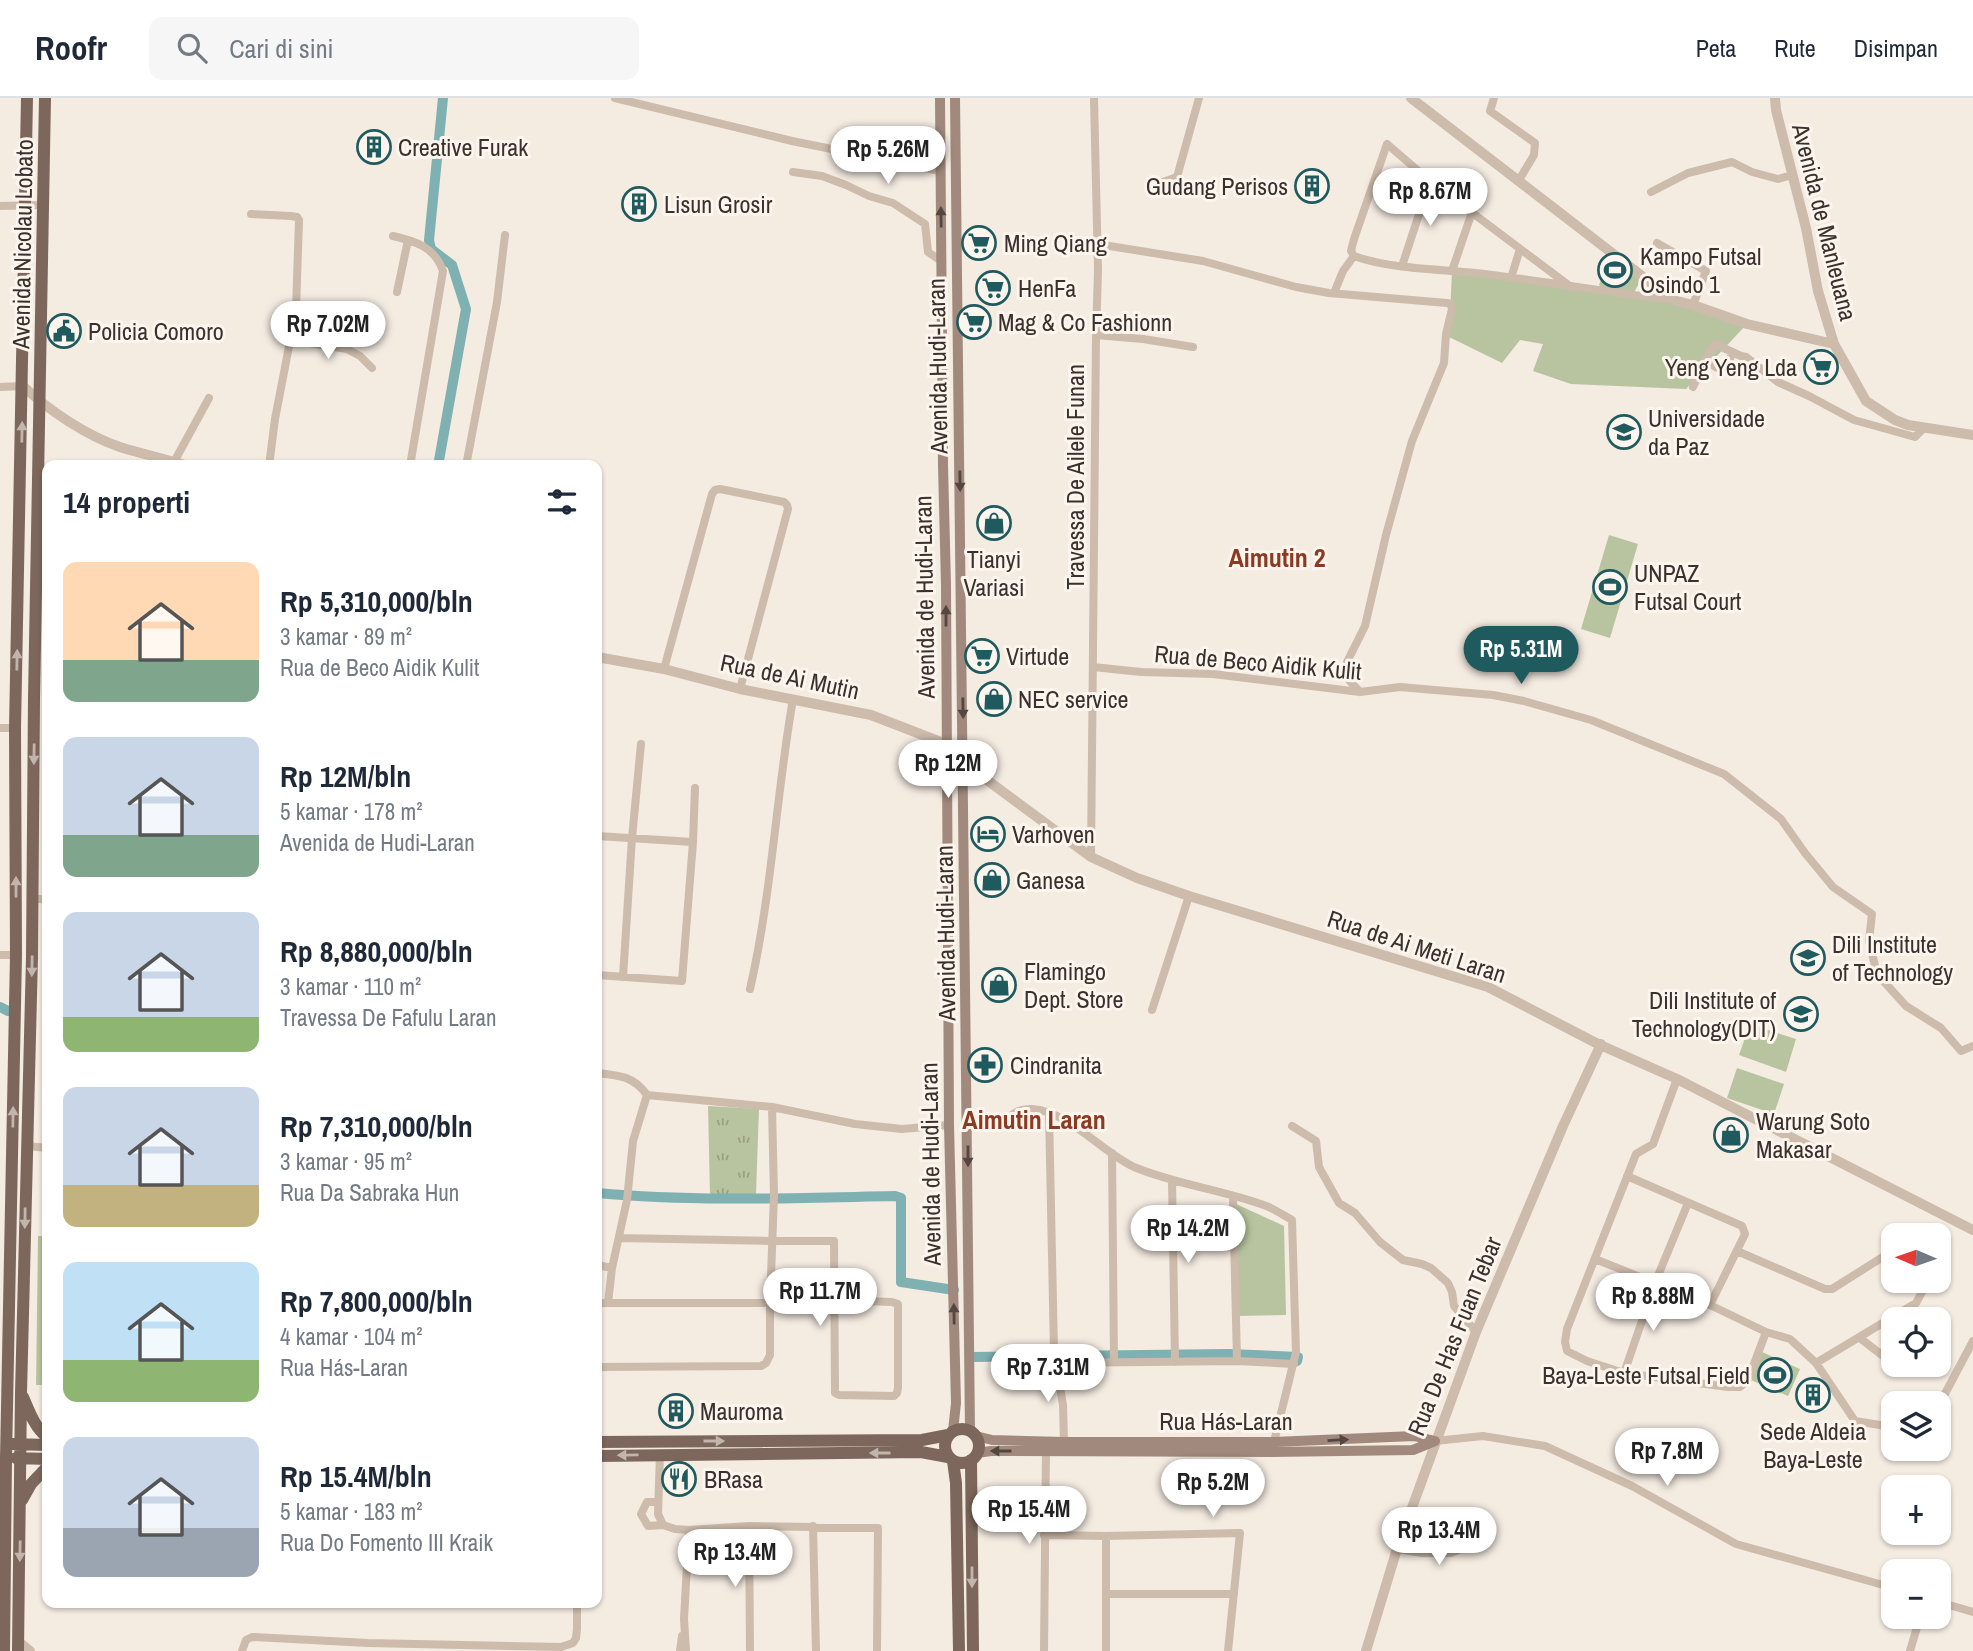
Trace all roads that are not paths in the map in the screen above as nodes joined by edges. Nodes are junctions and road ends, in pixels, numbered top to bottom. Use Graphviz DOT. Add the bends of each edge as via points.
graph roads {
  1 [pos="27,98"];
  2 [pos="46,98"];
  3 [pos="615,98"];
  4 [pos="940,98"];
  5 [pos="955,98"];
  6 [pos="1094,98"];
  7 [pos="1199,98"];
  8 [pos="1411,98"];
  9 [pos="1494,98"];
  10 [pos="1775,98"];
  11 [pos="940,171"];
  12 [pos="793,172"];
  13 [pos="1793,175"];
  14 [pos="1519,180"];
  15 [pos="1430,181"];
  16 [pos="1163,182"];
  17 [pos="1651,192"];
  18 [pos="44,205"];
  19 [pos="0,206"];
  20 [pos="26,206"];
  21 [pos="1472,212"];
  22 [pos="251,214"];
  23 [pos="505,235"];
  24 [pos="393,236"];
  25 [pos="408,240"];
  26 [pos="1657,243"];
  27 [pos="1097,244"];
  28 [pos="1520,249"];
  29 [pos="1354,256"];
  30 [pos="941,261"];
  31 [pos="1402,266"];
  32 [pos="1452,271"];
  33 [pos="1511,278"];
  34 [pos="1571,287"];
  35 [pos="397,292"];
  36 [pos="1334,293"];
  37 [pos="1674,300"];
  38 [pos="1693,305"];
  39 [pos="1096,335"];
  40 [pos="290,340"];
  41 [pos="1834,344"];
  42 [pos="1193,347"];
  43 [pos="1732,352"];
  44 [pos="1705,361"];
  45 [pos="372,368"];
  46 [pos="23,386"];
  47 [pos="0,387"];
  48 [pos="1693,387"];
  49 [pos="209,398"];
  50 [pos="40,403"];
  51 [pos="1924,428"];
  52 [pos="1973,435"];
  53 [pos="167,460"];
  54 [pos="175,460"];
  55 [pos="270,460"];
  56 [pos="411,460"];
  57 [pos="467,460"];
  58 [pos="602,658"];
  59 [pos="1093,667"];
  60 [pos="664,669"];
  61 [pos="740,689"];
  62 [pos="1360,692"];
  63 [pos="793,699"];
  64 [pos="0,728"];
  65 [pos="15,728"];
  66 [pos="641,744"];
  67 [pos="946,744"];
  68 [pos="964,763"];
  69 [pos="695,788"];
  70 [pos="602,836"];
  71 [pos="632,838"];
  72 [pos="692,842"];
  73 [pos="1091,857"];
  74 [pos="1189,896"];
  75 [pos="32,898"];
  76 [pos="42,899"];
  77 [pos="16,923"];
  78 [pos="32,923"];
  79 [pos="0,955"];
  80 [pos="16,955"];
  81 [pos="602,975"];
  82 [pos="623,977"];
  83 [pos="750,989"];
  84 [pos="1152,1010"];
  85 [pos="1601,1044"];
  86 [pos="1973,1046"];
  87 [pos="602,1074"];
  88 [pos="1677,1079"];
  89 [pos="647,1095"];
  90 [pos="772,1107"];
  91 [pos="1049,1112"];
  92 [pos="949,1125"];
  93 [pos="1292,1126"];
  94 [pos="968,1127"];
  95 [pos="27,1146"];
  96 [pos="42,1148"];
  97 [pos="1112,1153"];
  98 [pos="1627,1176"];
  99 [pos="1172,1180"];
  100 [pos="1233,1196"];
  101 [pos="1688,1203"];
  102 [pos="5,1211"];
  103 [pos="1973,1230"];
  104 [pos="619,1238"];
  105 [pos="771,1241"];
  106 [pos="1737,1251"];
  107 [pos="1881,1258"];
  108 [pos="1595,1259"];
  109 [pos="602,1266"];
  110 [pos="612,1268"];
  111 [pos="1655,1283"];
  112 [pos="1921,1293"];
  113 [pos="835,1300"];
  114 [pos="602,1303"];
  115 [pos="608,1303"];
  116 [pos="770,1303"];
  117 [pos="1710,1304"];
  118 [pos="1476,1332"];
  119 [pos="1766,1332"];
  120 [pos="1860,1338"];
  121 [pos="1973,1341"];
  122 [pos="1881,1354"];
  123 [pos="1237,1361"];
  124 [pos="1114,1362"];
  125 [pos="1175,1362"];
  126 [pos="1054,1363"];
  127 [pos="1816,1363"];
  128 [pos="1294,1364"];
  129 [pos="602,1367"];
  130 [pos="1624,1373"];
  131 [pos="1946,1391"];
  132 [pos="21,1394"];
  133 [pos="1881,1425"];
  134 [pos="42,1432"];
  135 [pos="951,1433"];
  136 [pos="973,1433"];
  137 [pos="1435,1441"];
  138 [pos="1063,1442"];
  139 [pos="602,1443"];
  140 [pos="6,1444"];
  141 [pos="21,1444"];
  142 [pos="42,1445"];
  143 [pos="1046,1446"];
  144 [pos="1273,1447"];
  145 [pos="668,1450"];
  146 [pos="602,1456"];
  147 [pos="974,1457"];
  148 [pos="6,1458"];
  149 [pos="22,1458"];
  150 [pos="42,1458"];
  151 [pos="951,1459"];
  152 [pos="42,1472"];
  153 [pos="1044,1499"];
  154 [pos="658,1502"];
  155 [pos="21,1504"];
  156 [pos="663,1525"];
  157 [pos="749,1526"];
  158 [pos="813,1526"];
  159 [pos="689,1530"];
  160 [pos="1044,1535"];
  161 [pos="1058,1535"];
  162 [pos="1106,1536"];
  163 [pos="1477,1542"];
  164 [pos="1397,1549"];
  165 [pos="1881,1584"];
  166 [pos="1106,1594"];
  167 [pos="1234,1594"];
  168 [pos="2,1606"];
  169 [pos="1951,1606"];
  170 [pos="19,1608"];
  171 [pos="577,1608"];
  172 [pos="1973,1612"];
  173 [pos="684,1619"];
  174 [pos="1916,1629"];
  175 [pos="18,1646"];
  176 [pos="4,1651"];
  177 [pos="30,1651"];
  178 [pos="242,1651"];
  179 [pos="680,1651"];
  180 [pos="686,1651"];
  181 [pos="750,1651"];
  182 [pos="816,1651"];
  183 [pos="877,1651"];
  184 [pos="959,1651"];
  185 [pos="973,1651"];
  186 [pos="1044,1651"];
  187 [pos="1105,1651"];
  188 [pos="1228,1651"];
  189 [pos="1366,1651"];
  190 [pos="1910,1651"];
  1 -- 20 [label="main road, Avenida Nicolau Lobato"];
  2 -- 18 [label="main road, Avenida Nicolau Lobato"];
  3 -- 11 [label="street"];
  4 -- 11 [label="main road, Avenida de Hudi-Laran"];
  5 -- 68 [label="main road, Avenida Hudi-Laran, one-way"];
  6 -- 27 [label="street, Travessa De Ailele Funan"];
  7 -- 16 [label="street" via="1177,177"];
  8 -- 14 [label="street"];
  9 -- 14 [label="street" via="1490,111 1535,143 1534,155"];
  10 -- 13 [label="street, Avenida de Manleuana"];
  30 -- 11 [label="main road, Avenida de Hudi-Laran, one-way"];
  12 -- 30 [label="street" via="822,176 912,214 925,224 929,251"];
  13 -- 17 [label="street" via="1778,179 1732,162 1688,173"];
  13 -- 41 [label="street, Avenida de Manleuana"];
  14 -- 37 [label="street"];
  15 -- 21 [label="street"];
  15 -- 29 [label="street" via="1387,144 1354,239"];
  15 -- 31 [label="street"];
  18 -- 20 [label="street"];
  18 -- 50 [label="main road, Avenida Nicolau Lobato"];
  19 -- 20 [label="street"];
  20 -- 46 [label="main road, Avenida Nicolau Lobato"];
  21 -- 28 [label="street"];
  21 -- 32 [label="street"];
  22 -- 40 [label="street" via="299,220 296,310"];
  23 -- 57 [label="street"];
  24 -- 25 [label="street"];
  25 -- 35 [label="street"];
  25 -- 56 [label="street" via="432,252 443,271"];
  26 -- 38 [label="street" via="1706,271"];
  27 -- 36 [label="street" via="1203,261"];
  27 -- 39 [label="street, Travessa De Ailele Funan"];
  28 -- 33 [label="street"];
  28 -- 34 [label="street"];
  29 -- 31 [label="street"];
  29 -- 36 [label="street"];
  67 -- 30 [label="main road, Avenida de Hudi-Laran, one-way"];
  31 -- 32 [label="street"];
  32 -- 33 [label="street"];
  33 -- 34 [label="street"];
  34 -- 37 [label="street"];
  36 -- 62 [label="street" via="1447,303 1452,309 1444,363 1412,441 1365,626 1347,662 1349,680"];
  37 -- 38 [label="street"];
  38 -- 41 [label="street" via="1747,324"];
  39 -- 42 [label="street"];
  39 -- 59 [label="street, Travessa De Ailele Funan"];
  40 -- 45 [label="street" via="347,349"];
  40 -- 55 [label="street"];
  41 -- 51 [label="street, Avenida de Manleuana" via="1866,401 1895,421"];
  43 -- 44 [label="street" via="1716,344"];
  43 -- 44 [label="street" via="1721,370"];
  43 -- 51 [label="street" via="1746,356 1778,382 1854,420 1915,437"];
  44 -- 48 [label="street"];
  46 -- 47 [label="street"];
  46 -- 50 [label="street"];
  65 -- 46 [label="main road, Avenida Nicolau Lobato, one-way"];
  49 -- 54 [label="street"];
  50 -- 53 [label="street" via="95,436"];
  50 -- 75 [label="main road, Avenida Nicolau Lobato, one-way"];
  51 -- 52 [label="street, Avenida de Manleuana"];
  58 -- 60 [label="street, Rua de Ai Mutin"];
  59 -- 62 [label="street, Rua de Beco Aidik Kulit" via="1213,674"];
  59 -- 73 [label="street, Travessa De Ailele Funan"];
  60 -- 61 [label="street, Rua de Ai Mutin"];
  60 -- 61 [label="street" via="712,494 720,489 784,502 788,509"];
  61 -- 63 [label="street, Rua de Ai Mutin"];
  62 -- 86 [label="street, Rua de Beco Aidik Kulit" via="1400,687 1524,701 1591,720 1724,774 1781,819 1833,887 1872,914 1869,941 1877,974 1906,1006 1941,1028 1961,1051"];
  63 -- 67 [label="street, Rua de Ai Mutin" via="871,715"];
  63 -- 83 [label="street" via="764,920"];
  64 -- 65 [label="street"];
  77 -- 65 [label="main road, Avenida Nicolau Lobato, one-way"];
  66 -- 71 [label="street"];
  67 -- 68 [label="street, Rua de Ai Mutin"];
  67 -- 92 [label="main road, Avenida de Hudi-Laran"];
  68 -- 73 [label="street, Rua de Ai Meti Laran"];
  68 -- 94 [label="main road, Avenida Hudi-Laran"];
  69 -- 72 [label="street"];
  70 -- 71 [label="street"];
  71 -- 72 [label="street"];
  71 -- 82 [label="street"];
  72 -- 82 [label="street" via="682,981"];
  73 -- 74 [label="street, Rua de Ai Meti Laran"];
  74 -- 84 [label="street"];
  74 -- 85 [label="street, Rua de Ai Meti Laran" via="1488,987"];
  75 -- 76 [label="street"];
  75 -- 78 [label="main road, Avenida Nicolau Lobato"];
  77 -- 78 [label="street"];
  77 -- 80 [label="main road, Avenida Nicolau Lobato"];
  78 -- 95 [label="main road, Avenida Nicolau Lobato, one-way"];
  79 -- 80 [label="street"];
  102 -- 80 [label="main road, Avenida Nicolau Lobato, one-way"];
  81 -- 82 [label="street"];
  85 -- 88 [label="street, Rua de Ai Meti Laran"];
  85 -- 118 [label="street, Rua De Has Fuan Tebar"];
  87 -- 89 [label="street" via="635,1081"];
  88 -- 98 [label="street" via="1653,1144 1636,1154"];
  88 -- 103 [label="street, Rua de Ai Meti Laran"];
  89 -- 90 [label="street"];
  89 -- 104 [label="street" via="633,1142"];
  90 -- 92 [label="street" via="902,1129"];
  90 -- 105 [label="street"];
  91 -- 94 [label="street" via="1014,1112 995,1126"];
  91 -- 97 [label="street"];
  91 -- 126 [label="street"];
  135 -- 92 [label="main road, Avenida de Hudi-Laran, one-way" via="956,1403"];
  93 -- 118 [label="street" via="1316,1141 1319,1167 1339,1203 1403,1260 1431,1268 1448,1283 1454,1306"];
  94 -- 136 [label="main road, Avenida Hudi-Laran, one-way"];
  95 -- 96 [label="street"];
  95 -- 132 [label="main road, Avenida Nicolau Lobato, one-way"];
  97 -- 99 [label="street"];
  97 -- 124 [label="street"];
  98 -- 101 [label="street"];
  98 -- 108 [label="street"];
  99 -- 100 [label="street"];
  99 -- 125 [label="street"];
  100 -- 123 [label="street"];
  100 -- 128 [label="street" via="1292,1220"];
  101 -- 106 [label="street" via="1742,1226 1745,1234"];
  101 -- 111 [label="street"];
  102 -- 140 [label="main road, Avenida Nicolau Lobato"];
  104 -- 105 [label="street"];
  104 -- 110 [label="street"];
  105 -- 113 [label="street" via="834,1241"];
  105 -- 116 [label="street"];
  106 -- 107 [label="street" via="1825,1289"];
  106 -- 117 [label="street"];
  108 -- 111 [label="street"];
  108 -- 130 [label="street" via="1567,1329 1567,1351"];
  109 -- 110 [label="street"];
  110 -- 115 [label="street"];
  111 -- 117 [label="street"];
  111 -- 130 [label="street"];
  112 -- 120 [label="street" via="1916,1303"];
  113 -- 113 [label="street" via="835,1393 894,1396 898,1388 898,1304"];
  114 -- 115 [label="street"];
  115 -- 116 [label="street"];
  116 -- 129 [label="street" via="770,1355 761,1366"];
  117 -- 119 [label="street"];
  118 -- 137 [label="street, Rua De Has Fuan Tebar"];
  119 -- 127 [label="street" via="1790,1339"];
  119 -- 130 [label="street" via="1748,1380 1740,1387"];
  120 -- 122 [label="street"];
  120 -- 127 [label="street"];
  121 -- 131 [label="street"];
  123 -- 125 [label="street"];
  123 -- 128 [label="street"];
  124 -- 125 [label="street"];
  124 -- 126 [label="street"];
  126 -- 138 [label="street" via="1063,1405"];
  127 -- 133 [label="street" via="1855,1421"];
  128 -- 144 [label="street"];
  132 -- 134 [label="main road"];
  132 -- 141 [label="main road, Avenida Nicolau Lobato"];
  135 -- 136 [label="main road" via="959,1429"];
  145 -- 135 [label="main road, one-way" via="922,1440"];
  135 -- 151 [label="main road" via="944,1446"];
  136 -- 143 [label="main road, Rua Hás-Laran" via="992,1440"];
  136 -- 147 [label="main road" via="979,1447"];
  137 -- 144 [label="main road, Rua Hás-Laran" via="1413,1450"];
  137 -- 164 [label="street, Rua De Has Fuan Tebar"];
  137 -- 165 [label="street, Rua Hás-Laran" via="1483,1436 1545,1446 1632,1486 1736,1544"];
  138 -- 143 [label="main road, Rua Hás-Laran"];
  138 -- 144 [label="main road, Rua Hás-Laran"];
  139 -- 145 [label="main road"];
  140 -- 141 [label="main road"];
  140 -- 148 [label="main road, Avenida Nicolau Lobato"];
  141 -- 142 [label="main road"];
  141 -- 149 [label="main road, Avenida Nicolau Lobato"];
  143 -- 144 [label="main road, Rua Hás-Laran"];
  143 -- 147 [label="main road, Rua Hás-Laran, one-way"];
  143 -- 153 [label="street"];
  145 -- 146 [label="main road, one-way"];
  151 -- 145 [label="main road, one-way" via="921,1452"];
  145 -- 154 [label="street"];
  147 -- 151 [label="main road" via="962,1463"];
  147 -- 185 [label="main road, one-way"];
  148 -- 149 [label="main road"];
  148 -- 168 [label="main road, Avenida Nicolau Lobato"];
  149 -- 150 [label="main road"];
  149 -- 155 [label="main road, Avenida Nicolau Lobato"];
  151 -- 184 [label="main road" via="956,1483"];
  152 -- 155 [label="main road"];
  153 -- 160 [label="street"];
  153 -- 161 [label="street" via="1058,1516"];
  154 -- 156 [label="street"];
  154 -- 156 [label="street" via="647,1502 641,1514 648,1526"];
  155 -- 170 [label="main road, Avenida Nicolau Lobato, one-way"];
  156 -- 159 [label="street"];
  157 -- 158 [label="street"];
  157 -- 159 [label="street"];
  157 -- 181 [label="street"];
  158 -- 182 [label="street"];
  158 -- 183 [label="street" via="878,1528"];
  159 -- 173 [label="street"];
  160 -- 161 [label="street"];
  160 -- 186 [label="street"];
  161 -- 162 [label="street"];
  162 -- 166 [label="street"];
  162 -- 167 [label="street" via="1240,1533"];
  163 -- 164 [label="street" via="1451,1553"];
  164 -- 189 [label="street, Rua De Has Fuan Tebar"];
  166 -- 167 [label="street"];
  166 -- 187 [label="street"];
  167 -- 188 [label="street"];
  168 -- 170 [label="street"];
  168 -- 176 [label="main road, Avenida Nicolau Lobato"];
  169 -- 172 [label="street"];
  170 -- 175 [label="main road, Avenida Nicolau Lobato"];
  171 -- 178 [label="street" via="576,1638 561,1647 252,1637"];
  173 -- 179 [label="street"];
  173 -- 180 [label="street"];
  174 -- 190 [label="street"];
  175 -- 177 [label="street"];
}
